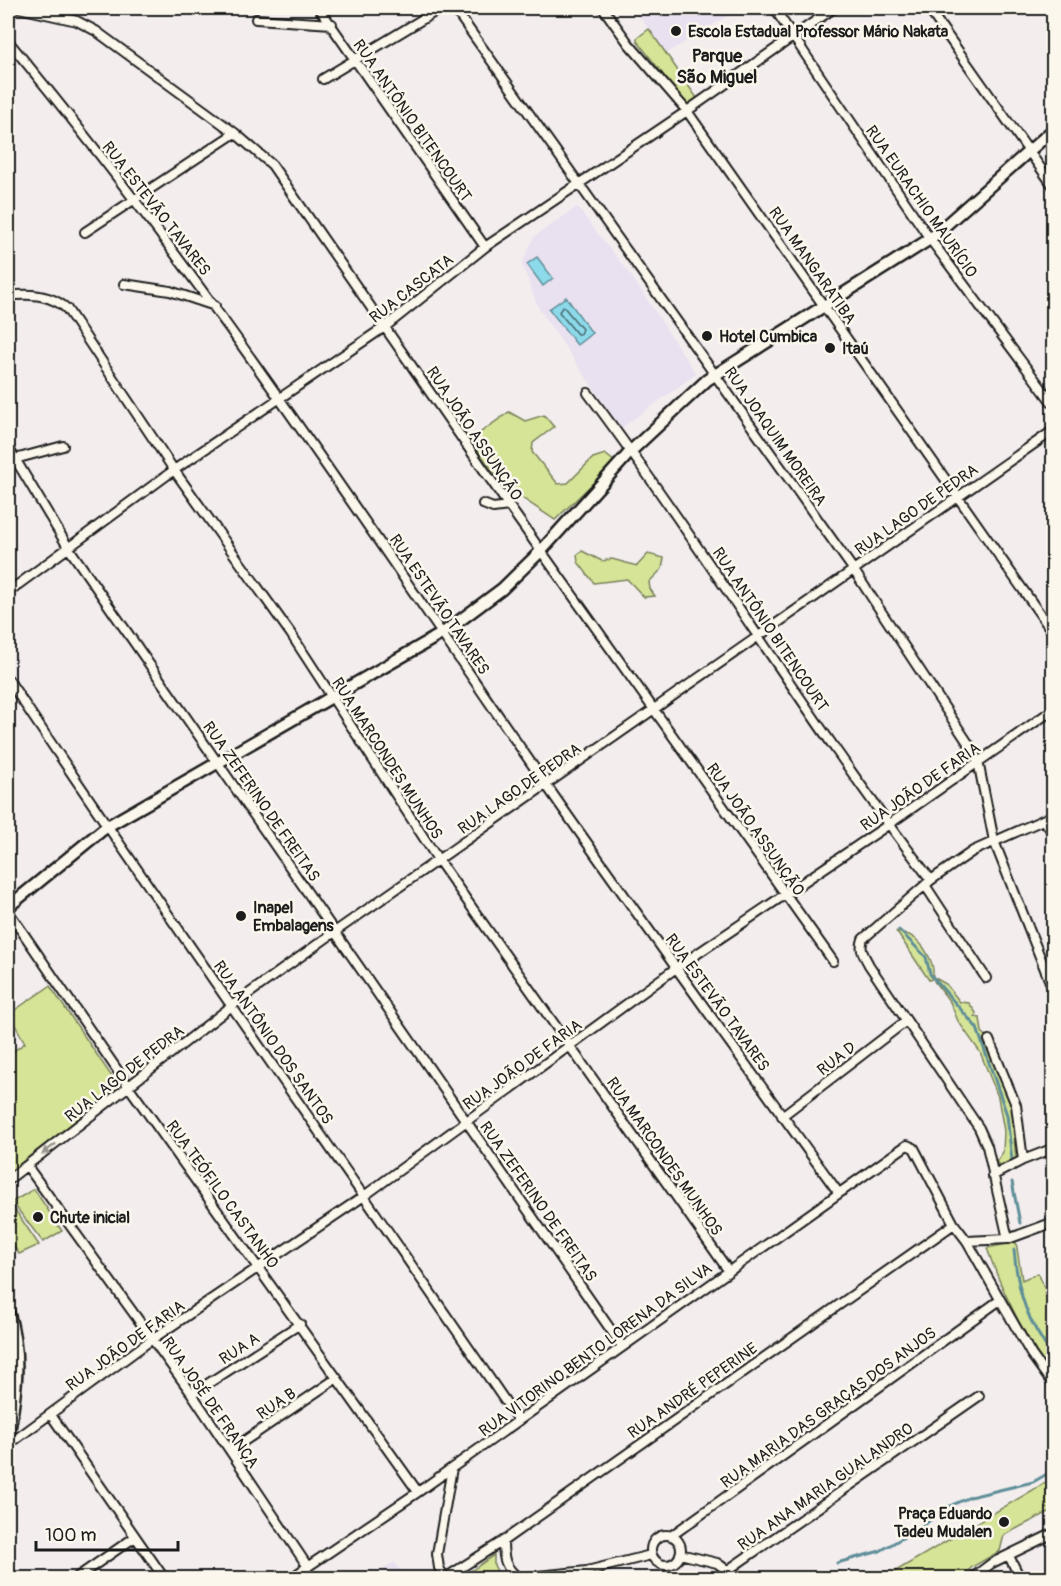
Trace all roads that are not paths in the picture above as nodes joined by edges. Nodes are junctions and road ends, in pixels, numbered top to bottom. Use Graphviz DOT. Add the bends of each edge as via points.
graph roads {
  1 [pos="19,8"];
  2 [pos="320,8"];
  3 [pos="441,8"];
  4 [pos="454,8"];
  5 [pos="603,8"];
  6 [pos="774,8"];
  7 [pos="834,8"];
  8 [pos="928,8"];
  9 [pos="256,19"];
  10 [pos="332,24"];
  11 [pos="793,35"];
  12 [pos="8,41"];
  13 [pos="355,60"];
  14 [pos="323,79"];
  15 [pos="687,111"];
  16 [pos="1053,129"];
  17 [pos="235,133"];
  18 [pos="1028,152"];
  19 [pos="579,184"];
  20 [pos="1053,187"];
  21 [pos="133,199"];
  22 [pos="85,232"];
  23 [pos="930,239"];
  24 [pos="485,248"];
  25 [pos="124,284"];
  26 [pos="8,296"];
  27 [pos="824,304"];
  28 [pos="215,306"];
  29 [pos="386,326"];
  30 [pos="715,374"];
  31 [pos="588,393"];
  32 [pos="281,397"];
  33 [pos="1053,405"];
  34 [pos="1053,430"];
  35 [pos="63,446"];
  36 [pos="8,447"];
  37 [pos="632,450"];
  38 [pos="15,459"];
  39 [pos="174,470"];
  40 [pos="959,496"];
  41 [pos="483,504"];
  42 [pos="509,506"];
  43 [pos="68,547"];
  44 [pos="542,550"];
  45 [pos="854,569"];
  46 [pos="8,592"];
  47 [pos="443,633"];
  48 [pos="1053,634"];
  49 [pos="759,636"];
  50 [pos="8,679"];
  51 [pos="332,697"];
  52 [pos="655,709"];
  53 [pos="1053,709"];
  54 [pos="218,761"];
  55 [pos="978,761"];
  56 [pos="547,785"];
  57 [pos="1053,815"];
  58 [pos="1044,821"];
  59 [pos="888,825"];
  60 [pos="106,827"];
  61 [pos="1053,835"];
  62 [pos="994,841"];
  63 [pos="439,861"];
  64 [pos="928,883"];
  65 [pos="787,895"];
  66 [pos="8,909"];
  67 [pos="336,931"];
  68 [pos="833,961"];
  69 [pos="676,968"];
  70 [pos="986,978"];
  71 [pos="1053,992"];
  72 [pos="233,1005"];
  73 [pos="906,1021"];
  74 [pos="989,1040"];
  75 [pos="572,1046"];
  76 [pos="129,1087"];
  77 [pos="782,1116"];
  78 [pos="467,1120"];
  79 [pos="1053,1148"];
  80 [pos="1023,1160"];
  81 [pos="27,1166"];
  82 [pos="992,1176"];
  83 [pos="8,1180"];
  84 [pos="838,1192"];
  85 [pos="364,1196"];
  86 [pos="1053,1222"];
  87 [pos="954,1224"];
  88 [pos="1008,1239"];
  89 [pos="967,1241"];
  90 [pos="258,1266"];
  91 [pos="728,1270"];
  92 [pos="1000,1300"];
  93 [pos="8,1311"];
  94 [pos="300,1324"];
  95 [pos="151,1340"];
  96 [pos="622,1346"];
  97 [pos="337,1378"];
  98 [pos="1053,1386"];
  99 [pos="192,1394"];
  100 [pos="979,1396"];
  101 [pos="51,1415"];
  102 [pos="518,1420"];
  103 [pos="8,1438"];
  104 [pos="8,1445"];
  105 [pos="231,1450"];
  106 [pos="452,1468"];
  107 [pos="418,1492"];
  108 [pos="1053,1533"];
  109 [pos="671,1536"];
  110 [pos="135,1537"];
  111 [pos="503,1541"];
  112 [pos="680,1554"];
  113 [pos="651,1555"];
  114 [pos="1009,1556"];
  115 [pos="308,1567"];
  116 [pos="728,1570"];
  117 [pos="587,1571"];
  118 [pos="76,1578"];
  119 [pos="164,1578"];
  120 [pos="291,1578"];
  121 [pos="445,1578"];
  122 [pos="519,1578"];
  123 [pos="596,1578"];
  124 [pos="738,1578"];
  125 [pos="972,1578"];
  126 [pos="1020,1578"];
  1 -- 17 [label="street, RUA JOÃO ASSUNÇÃO" via="77,21 96,31"];
  2 -- 10 [label="street, RUA ANTÔNIO BITENCOURT"];
  3 -- 13 [label="street"];
  4 -- 19 [label="street, RUA JOAQUIM MOREIRA"];
  5 -- 15 [label="street, RUA MANGARATIBA"];
  6 -- 11 [label="street, RUA EURACHIO MAURÍCIO"];
  7 -- 11 [label="street, RUA CASCATA"];
  8 -- 18 [label="street"];
  9 -- 10 [label="street"];
  10 -- 13 [label="street, RUA ANTÔNIO BITENCOURT"];
  11 -- 15 [label="street, RUA CASCATA"];
  11 -- 23 [label="street, RUA EURACHIO MAURÍCIO"];
  12 -- 21 [label="street, RUA ESTEVÃO TAVARES"];
  13 -- 14 [label="street"];
  13 -- 24 [label="street, RUA ANTÔNIO BITENCOURT"];
  15 -- 19 [label="street, RUA CASCATA"];
  15 -- 27 [label="street, RUA MANGARATIBA"];
  16 -- 18 [label="main road"];
  17 -- 21 [label="street"];
  17 -- 29 [label="street, RUA JOÃO ASSUNÇÃO" via="272,165"];
  18 -- 20 [label="street"];
  18 -- 23 [label="main road"];
  19 -- 24 [label="street, RUA CASCATA"];
  19 -- 30 [label="street, RUA JOAQUIM MOREIRA"];
  21 -- 22 [label="street"];
  21 -- 28 [label="street, RUA ESTEVÃO TAVARES"];
  23 -- 27 [label="main road"];
  23 -- 33 [label="street, RUA EURACHIO MAURÍCIO"];
  24 -- 29 [label="street, RUA CASCATA"];
  25 -- 28 [label="street" via="170,291"];
  26 -- 39 [label="street, RUA MARCONDES MUNHOS" via="48,297 67,309"];
  27 -- 30 [label="main road"];
  27 -- 40 [label="street, RUA MANGARATIBA"];
  28 -- 32 [label="street, RUA ESTEVÃO TAVARES"];
  29 -- 32 [label="street, RUA CASCATA"];
  29 -- 42 [label="street, RUA JOÃO ASSUNÇÃO"];
  30 -- 37 [label="main road"];
  30 -- 45 [label="street, RUA JOAQUIM MOREIRA"];
  31 -- 37 [label="street, RUA ANTÔNIO BITENCOURT"];
  32 -- 39 [label="street, RUA CASCATA"];
  32 -- 47 [label="street, RUA ESTEVÃO TAVARES"];
  34 -- 40 [label="street, RUA LAGO DE PEDRA"];
  35 -- 38 [label="street"];
  36 -- 38 [label="street, RUA ZEFERINO DE FREITAS"];
  37 -- 44 [label="main road"];
  37 -- 49 [label="street, RUA ANTÔNIO BITENCOURT"];
  38 -- 43 [label="street, RUA ZEFERINO DE FREITAS"];
  39 -- 43 [label="street, RUA CASCATA"];
  39 -- 51 [label="street, RUA MARCONDES MUNHOS"];
  40 -- 45 [label="street, RUA LAGO DE PEDRA"];
  40 -- 48 [label="street, RUA MANGARATIBA"];
  41 -- 42 [label="street" via="494,508"];
  42 -- 44 [label="street, RUA JOÃO ASSUNÇÃO"];
  43 -- 46 [label="street, RUA CASCATA"];
  43 -- 54 [label="street, RUA ZEFERINO DE FREITAS"];
  44 -- 47 [label="main road" via="502,590"];
  44 -- 52 [label="street, RUA JOÃO ASSUNÇÃO"];
  45 -- 49 [label="street, RUA LAGO DE PEDRA"];
  45 -- 55 [label="street, RUA JOAQUIM MOREIRA"];
  47 -- 51 [label="main road"];
  47 -- 56 [label="street, RUA ESTEVÃO TAVARES"];
  49 -- 52 [label="street, RUA LAGO DE PEDRA"];
  49 -- 59 [label="street, RUA ANTÔNIO BITENCOURT"];
  50 -- 60 [label="street, RUA ANTÔNIO DOS SANTOS"];
  51 -- 54 [label="main road"];
  51 -- 63 [label="street, RUA MARCONDES MUNHOS"];
  52 -- 56 [label="street, RUA LAGO DE PEDRA"];
  52 -- 65 [label="street, RUA JOÃO ASSUNÇÃO"];
  53 -- 55 [label="street, RUA JOÃO DE FARIA"];
  54 -- 60 [label="main road"];
  54 -- 67 [label="street, RUA ZEFERINO DE FREITAS"];
  55 -- 59 [label="street, RUA JOÃO DE FARIA"];
  55 -- 62 [label="street, RUA JOAQUIM MOREIRA"];
  56 -- 63 [label="street, RUA LAGO DE PEDRA"];
  56 -- 69 [label="street, RUA ESTEVÃO TAVARES"];
  57 -- 58 [label="street"];
  58 -- 61 [label="street"];
  58 -- 62 [label="street"];
  59 -- 64 [label="street, RUA ANTÔNIO BITENCOURT"];
  59 -- 65 [label="street, RUA JOÃO DE FARIA"];
  60 -- 66 [label="main road"];
  60 -- 72 [label="street, RUA ANTÔNIO DOS SANTOS"];
  62 -- 64 [label="street"];
  62 -- 71 [label="street, RUA JOAQUIM MOREIRA"];
  63 -- 67 [label="street, RUA LAGO DE PEDRA"];
  63 -- 75 [label="street, RUA MARCONDES MUNHOS"];
  64 -- 70 [label="street, RUA ANTÔNIO BITENCOURT"];
  64 -- 73 [label="street" via="863,939 861,950"];
  65 -- 68 [label="street, RUA JOÃO ASSUNÇÃO"];
  65 -- 69 [label="street, RUA JOÃO DE FARIA"];
  66 -- 76 [label="street, RUA TEÓFILO CASTANHO"];
  67 -- 72 [label="street, RUA LAGO DE PEDRA"];
  67 -- 78 [label="street, RUA ZEFERINO DE FREITAS"];
  69 -- 75 [label="street, RUA JOÃO DE FARIA"];
  69 -- 77 [label="street, RUA ESTEVÃO TAVARES"];
  72 -- 76 [label="street, RUA LAGO DE PEDRA"];
  72 -- 85 [label="street, RUA ANTÔNIO DOS SANTOS"];
  73 -- 77 [label="street, RUA D"];
  73 -- 82 [label="street" via="979,1128 987,1146"];
  74 -- 80 [label="street" via="1016,1105"];
  75 -- 78 [label="street, RUA JOÃO DE FARIA"];
  75 -- 91 [label="street, RUA MARCONDES MUNHOS"];
  76 -- 81 [label="street, RUA LAGO DE PEDRA, one-way"];
  76 -- 90 [label="street, RUA TEÓFILO CASTANHO"];
  77 -- 84 [label="street, RUA ESTEVÃO TAVARES"];
  78 -- 85 [label="street, RUA JOÃO DE FARIA"];
  78 -- 96 [label="street, RUA ZEFERINO DE FREITAS"];
  79 -- 80 [label="street"];
  80 -- 82 [label="street"];
  81 -- 83 [label="street, RUA LAGO DE PEDRA"];
  81 -- 95 [label="street, RUA JOSÉ DE FRANÇA"];
  82 -- 88 [label="street"];
  84 -- 87 [label="street, RUA VITORINO BENTO LORENA DA SILVA" via="907,1145 914,1148"];
  84 -- 91 [label="street, RUA VITORINO BENTO LORENA DA SILVA"];
  85 -- 90 [label="street, RUA JOÃO DE FARIA"];
  85 -- 102 [label="street, RUA ANTÔNIO DOS SANTOS"];
  86 -- 88 [label="street"];
  87 -- 89 [label="street"];
  87 -- 111 [label="street, RUA ANDRÉ PEPERINE"];
  88 -- 89 [label="street"];
  89 -- 92 [label="street"];
  90 -- 94 [label="street, RUA TEÓFILO CASTANHO"];
  90 -- 95 [label="street, RUA JOÃO DE FARIA"];
  91 -- 96 [label="street, RUA VITORINO BENTO LORENA DA SILVA"];
  92 -- 98 [label="street"];
  92 -- 109 [label="street, RUA MARIA DAS GRAÇAS DOS ANJOS"];
  93 -- 103 [label="main road" via="18,1365"];
  94 -- 97 [label="street, RUA TEÓFILO CASTANHO"];
  94 -- 99 [label="street, RUA A"];
  95 -- 99 [label="street, RUA JOSÉ DE FRANÇA"];
  95 -- 101 [label="street, RUA JOÃO DE FARIA"];
  96 -- 102 [label="street, RUA VITORINO BENTO LORENA DA SILVA"];
  97 -- 105 [label="street, RUA B"];
  97 -- 107 [label="street, RUA TEÓFILO CASTANHO"];
  99 -- 105 [label="street, RUA JOSÉ DE FRANÇA"];
  100 -- 116 [label="street, RUA ANA MARIA GUALANDRO"];
  101 -- 104 [label="street, RUA JOÃO DE FARIA"];
  101 -- 110 [label="street"];
  102 -- 106 [label="street, RUA VITORINO BENTO LORENA DA SILVA"];
  105 -- 115 [label="street, RUA JOSÉ DE FRANÇA"];
  106 -- 107 [label="street, RUA VITORINO BENTO LORENA DA SILVA"];
  106 -- 121 [label="street" via="437,1554"];
  107 -- 115 [label="street, RUA VITORINO BENTO LORENA DA SILVA"];
  108 -- 114 [label="street"];
  109 -- 112 [label="street" via="680,1545"];
  109 -- 113 [label="street" via="657,1537 651,1545"];
  110 -- 118 [label="street"];
  110 -- 119 [label="street"];
  111 -- 121 [label="street, RUA ANDRÉ PEPERINE"];
  111 -- 122 [label="street" via="503,1558"];
  112 -- 113 [label="street" via="675,1562 666,1565"];
  112 -- 116 [label="street, RUA ANA MARIA GUALANDRO" via="706,1559"];
  113 -- 117 [label="street"];
  114 -- 125 [label="street"];
  114 -- 126 [label="street"];
  115 -- 120 [label="street, RUA VITORINO BENTO LORENA DA SILVA"];
  116 -- 124 [label="street"];
  117 -- 122 [label="street"];
  117 -- 123 [label="street"];
}
